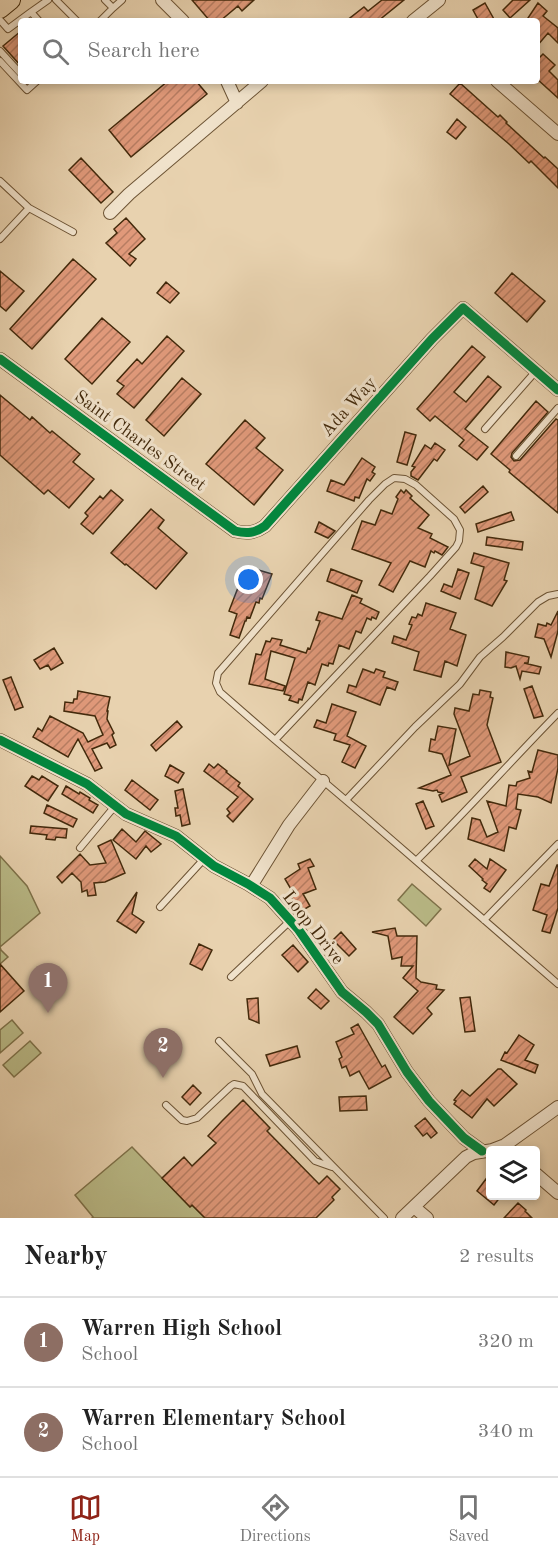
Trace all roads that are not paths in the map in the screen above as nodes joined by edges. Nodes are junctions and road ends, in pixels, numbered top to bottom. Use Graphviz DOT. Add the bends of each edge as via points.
graph roads {
  1 [pos="11,0"];
  2 [pos="48,0"];
  3 [pos="56,0"];
  4 [pos="105,0"];
  5 [pos="122,0"];
  6 [pos="162,0"];
  7 [pos="439,0"];
  8 [pos="113,8"];
  9 [pos="0,9"];
  10 [pos="31,12"];
  11 [pos="22,18"];
  12 [pos="36,18"];
  13 [pos="74,18"];
  14 [pos="103,18"];
  15 [pos="180,18"];
  16 [pos="423,18"];
  17 [pos="0,20"];
  18 [pos="18,21"];
  19 [pos="0,51"];
  20 [pos="0,61"];
  21 [pos="18,71"];
  22 [pos="18,80"];
  23 [pos="21,84"];
  24 [pos="31,84"];
  25 [pos="228,84"];
  26 [pos="259,84"];
  27 [pos="500,84"];
  28 [pos="237,103"];
  29 [pos="558,134"];
  30 [pos="0,180"];
  31 [pos="29,208"];
  32 [pos="110,213"];
  33 [pos="73,231"];
  34 [pos="0,238"];
  35 [pos="0,359"];
  36 [pos="536,371"];
  37 [pos="558,390"];
  38 [pos="558,408"];
  39 [pos="485,429"];
  40 [pos="516,456"];
  41 [pos="265,526"];
  42 [pos="558,594"];
  43 [pos="558,713"];
  44 [pos="0,740"];
  45 [pos="275,740"];
  46 [pos="323,781"];
  47 [pos="346,800"];
  48 [pos="115,806"];
  49 [pos="558,844"];
  50 [pos="80,848"];
  51 [pos="204,859"];
  52 [pos="416,861"];
  53 [pos="251,886"];
  54 [pos="160,907"];
  55 [pos="291,920"];
  56 [pos="484,920"];
  57 [pos="558,974"];
  58 [pos="231,977"];
  59 [pos="552,979"];
  60 [pos="558,984"];
  61 [pos="219,1041"];
  62 [pos="166,1105"];
  63 [pos="558,1107"];
  64 [pos="502,1146"];
  65 [pos="486,1149"];
  66 [pos="486,1151"];
  67 [pos="334,1168"];
  68 [pos="540,1177"];
  69 [pos="558,1193"];
  70 [pos="414,1207"];
  71 [pos="384,1218"];
  72 [pos="402,1218"];
  73 [pos="427,1218"];
  1 -- 9 [label="main road"];
  2 -- 10 [label="lane"];
  3 -- 13 [label="lane"];
  4 -- 8 [label="lane"];
  5 -- 8 [label="lane"];
  6 -- 15 [label="street"];
  7 -- 16 [label="street"];
  8 -- 14 [label="lane"];
  10 -- 11 [label="lane"];
  10 -- 12 [label="lane"];
  17 -- 18 [label="lane" via="8,28"];
  19 -- 21 [label="lane"];
  20 -- 22 [label="lane"];
  23 -- 24 [label="lane" via="27,90"];
  25 -- 28 [label="street"];
  26 -- 28 [label="street"];
  27 -- 29 [label="street"];
  28 -- 32 [label="street"];
  30 -- 31 [label="lane"];
  31 -- 33 [label="lane"];
  31 -- 34 [label="lane"];
  35 -- 41 [label="street, Saint Charles Street" via="235,531 249,533"];
  36 -- 37 [label="street"];
  36 -- 39 [label="lane"];
  36 -- 41 [label="street, Ada Way" via="463,308"];
  38 -- 40 [label="lane"];
  42 -- 47 [label="lane" via="538,602 480,657 460,684"];
  43 -- 52 [label="lane"];
  44 -- 48 [label="street, Loop Drive" via="87,784"];
  45 -- 45 [label="lane" via="220,692 216,683 218,673 385,484 394,478 411,481 454,519 460,530 459,541"];
  45 -- 46 [label="lane"];
  46 -- 47 [label="lane"];
  46 -- 53 [label="street" via="283,834"];
  47 -- 52 [label="lane"];
  48 -- 50 [label="lane"];
  48 -- 51 [label="street, Loop Drive" via="176,836"];
  49 -- 56 [label="lane"];
  51 -- 53 [label="street, Loop Drive"];
  51 -- 54 [label="lane"];
  52 -- 56 [label="lane"];
  53 -- 55 [label="street, Loop Drive" via="270,898"];
  55 -- 58 [label="lane"];
  55 -- 65 [label="street, Loop Drive" via="342,992 378,1024 429,1101 464,1138"];
  56 -- 59 [label="lane"];
  57 -- 59 [label="lane"];
  59 -- 60 [label="lane"];
  61 -- 67 [label="lane" via="252,1074 262,1094"];
  62 -- 67 [label="lane" via="182,1120 192,1120 238,1084 315,1161"];
  63 -- 64 [label="street"];
  66 -- 70 [label="street" via="466,1157"];
  67 -- 71 [label="lane"];
  68 -- 69 [label="street"];
  70 -- 72 [label="street"];
  70 -- 73 [label="street"];
}
